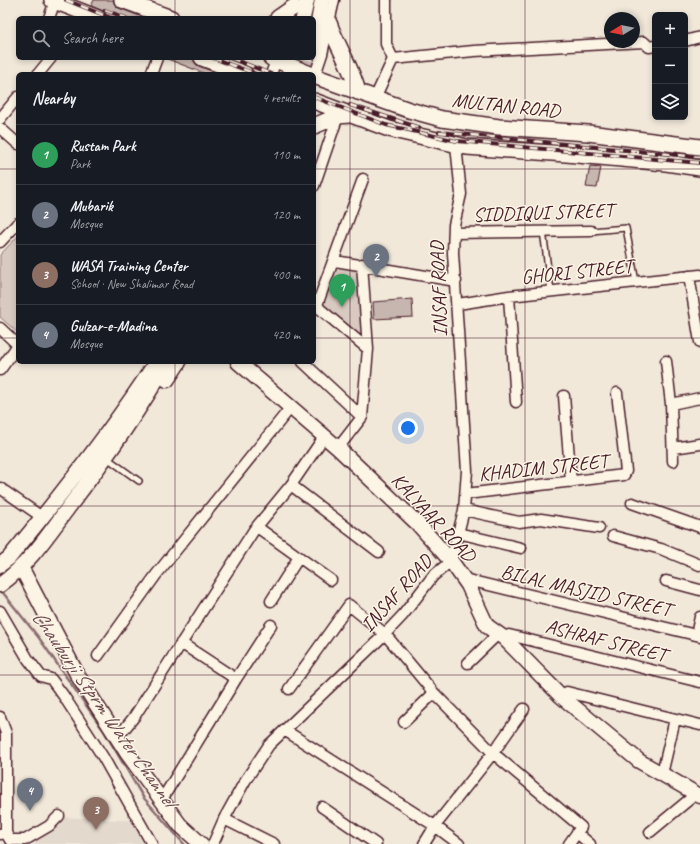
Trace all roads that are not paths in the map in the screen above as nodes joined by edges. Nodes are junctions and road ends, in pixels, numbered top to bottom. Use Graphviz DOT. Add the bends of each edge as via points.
graph roads {
  1 [pos="307,0"];
  2 [pos="322,0"];
  3 [pos="334,0"];
  4 [pos="386,0"];
  5 [pos="54,1"];
  6 [pos="131,2"];
  7 [pos="296,11"];
  8 [pos="50,16"];
  9 [pos="93,16"];
  10 [pos="166,16"];
  11 [pos="283,16"];
  12 [pos="329,23"];
  13 [pos="316,34"];
  14 [pos="700,37"];
  15 [pos="688,40"];
  16 [pos="652,46"];
  17 [pos="393,59"];
  18 [pos="49,60"];
  19 [pos="157,60"];
  20 [pos="206,60"];
  21 [pos="274,63"];
  22 [pos="224,69"];
  23 [pos="40,72"];
  24 [pos="152,72"];
  25 [pos="237,72"];
  26 [pos="301,72"];
  27 [pos="314,72"];
  28 [pos="316,77"];
  29 [pos="358,92"];
  30 [pos="375,98"];
  31 [pos="16,99"];
  32 [pos="316,102"];
  33 [pos="345,116"];
  34 [pos="0,119"];
  35 [pos="316,125"];
  36 [pos="0,128"];
  37 [pos="16,142"];
  38 [pos="456,145"];
  39 [pos="700,147"];
  40 [pos="700,168"];
  41 [pos="363,179"];
  42 [pos="316,181"];
  43 [pos="16,225"];
  44 [pos="591,231"];
  45 [pos="543,232"];
  46 [pos="454,233"];
  47 [pos="0,242"];
  48 [pos="335,261"];
  49 [pos="362,264"];
  50 [pos="700,275"];
  51 [pos="688,276"];
  52 [pos="456,282"];
  53 [pos="636,282"];
  54 [pos="551,291"];
  55 [pos="509,296"];
  56 [pos="458,304"];
  57 [pos="0,328"];
  58 [pos="700,342"];
  59 [pos="16,343"];
  60 [pos="16,348"];
  61 [pos="368,349"];
  62 [pos="666,361"];
  63 [pos="149,364"];
  64 [pos="155,364"];
  65 [pos="166,364"];
  66 [pos="178,364"];
  67 [pos="240,364"];
  68 [pos="305,364"];
  69 [pos="0,370"];
  70 [pos="146,377"];
  71 [pos="617,393"];
  72 [pos="564,396"];
  73 [pos="700,398"];
  74 [pos="516,402"];
  75 [pos="671,404"];
  76 [pos="291,407"];
  77 [pos="141,408"];
  78 [pos="362,417"];
  79 [pos="324,437"];
  80 [pos="700,444"];
  81 [pos="338,448"];
  82 [pos="673,448"];
  83 [pos="106,458"];
  84 [pos="673,461"];
  85 [pos="139,481"];
  86 [pos="571,482"];
  87 [pos="291,486"];
  88 [pos="0,488"];
  89 [pos="466,494"];
  90 [pos="54,502"];
  91 [pos="632,503"];
  92 [pos="464,510"];
  93 [pos="65,512"];
  94 [pos="42,517"];
  95 [pos="257,527"];
  96 [pos="700,527"];
  97 [pos="599,528"];
  98 [pos="458,533"];
  99 [pos="613,536"];
  100 [pos="521,548"];
  101 [pos="379,552"];
  102 [pos="299,557"];
  103 [pos="450,561"];
  104 [pos="4,562"];
  105 [pos="700,565"];
  106 [pos="19,569"];
  107 [pos="464,579"];
  108 [pos="331,580"];
  109 [pos="666,581"];
  110 [pos="0,585"];
  111 [pos="700,590"];
  112 [pos="271,601"];
  113 [pos="0,611"];
  114 [pos="700,617"];
  115 [pos="271,625"];
  116 [pos="385,634"];
  117 [pos="698,635"];
  118 [pos="501,636"];
  119 [pos="181,643"];
  120 [pos="98,656"];
  121 [pos="468,663"];
  122 [pos="236,679"];
  123 [pos="700,682"];
  124 [pos="289,689"];
  125 [pos="434,693"];
  126 [pos="561,696"];
  127 [pos="524,709"];
  128 [pos="0,717"];
  129 [pos="675,718"];
  130 [pos="404,722"];
  131 [pos="700,725"];
  132 [pos="286,731"];
  133 [pos="118,737"];
  134 [pos="493,753"];
  135 [pos="662,774"];
  136 [pos="698,795"];
  137 [pos="160,801"];
  138 [pos="322,807"];
  139 [pos="59,816"];
  140 [pos="224,819"];
  141 [pos="435,826"];
  142 [pos="650,832"];
  143 [pos="3,833"];
  144 [pos="576,833"];
  145 [pos="25,842"];
  146 [pos="150,843"];
  147 [pos="201,844"];
  148 [pos="213,844"];
  149 [pos="274,844"];
  150 [pos="376,844"];
  151 [pos="424,844"];
  152 [pos="459,844"];
  153 [pos="569,844"];
  154 [pos="590,844"];
  1 -- 7 [label="street"];
  2 -- 13 [label="street"];
  3 -- 12 [label="street"];
  4 -- 17 [label="street" via="386,44"];
  5 -- 8 [label="street"];
  5 -- 9 [label="main road"];
  6 -- 10 [label="main road"];
  7 -- 11 [label="main road"];
  12 -- 27 [label="street"];
  12 -- 29 [label="main road"];
  14 -- 15 [label="street"];
  16 -- 17 [label="street" via="644,42 474,51"];
  17 -- 30 [label="street"];
  18 -- 23 [label="street"];
  19 -- 24 [label="street"];
  20 -- 22 [label="main road"];
  21 -- 26 [label="main road, MULTAN ROAD"];
  22 -- 25 [label="main road"];
  28 -- 29 [label="main road, MULTAN ROAD"];
  29 -- 30 [label="main road, MULTAN ROAD"];
  30 -- 39 [label="main road, MULTAN ROAD" via="424,115 469,124 588,133"];
  31 -- 34 [label="street"];
  32 -- 33 [label="main road"];
  33 -- 35 [label="main road"];
  33 -- 38 [label="main road"];
  33 -- 42 [label="street"];
  36 -- 37 [label="street"];
  38 -- 40 [label="main road"];
  38 -- 46 [label="street, INSAF ROAD" via="461,194"];
  41 -- 48 [label="street"];
  43 -- 47 [label="street"];
  44 -- 45 [label="street, SIDDIQUI STREET"];
  44 -- 53 [label="lane, SIDDIQUI STREET" via="626,228"];
  45 -- 46 [label="street, SIDDIQUI STREET"];
  45 -- 54 [label="lane"];
  46 -- 52 [label="street, INSAF ROAD"];
  48 -- 49 [label="street"];
  48 -- 61 [label="street" via="317,305"];
  49 -- 52 [label="street"];
  49 -- 61 [label="street"];
  50 -- 51 [label="street, GHORI STREET"];
  51 -- 53 [label="street, GHORI STREET"];
  51 -- 58 [label="street"];
  52 -- 56 [label="street, INSAF ROAD"];
  53 -- 54 [label="street, GHORI STREET"];
  54 -- 55 [label="street, GHORI STREET"];
  55 -- 56 [label="street, GHORI STREET"];
  55 -- 74 [label="street"];
  56 -- 89 [label="street, INSAF ROAD"];
  57 -- 59 [label="street"];
  60 -- 69 [label="street"];
  61 -- 78 [label="street"];
  62 -- 75 [label="street"];
  63 -- 70 [label="street"];
  64 -- 70 [label="street"];
  65 -- 77 [label="street"];
  66 -- 77 [label="street" via="155,397"];
  67 -- 76 [label="street, KALYAAR ROAD"];
  68 -- 78 [label="street"];
  70 -- 90 [label="street"];
  71 -- 86 [label="street, KHADIM STREET" via="626,471 624,475"];
  72 -- 86 [label="street"];
  73 -- 75 [label="street"];
  75 -- 82 [label="street"];
  76 -- 79 [label="street, KALYAAR ROAD"];
  76 -- 120 [label="street" via="156,575"];
  77 -- 83 [label="street"];
  78 -- 81 [label="street"];
  79 -- 81 [label="street, KALYAAR ROAD"];
  79 -- 87 [label="street"];
  80 -- 82 [label="street"];
  81 -- 103 [label="street, KALYAAR ROAD" via="418,524"];
  82 -- 84 [label="street"];
  83 -- 85 [label="lane"];
  83 -- 93 [label="street"];
  86 -- 89 [label="street, KHADIM STREET"];
  87 -- 95 [label="street"];
  87 -- 101 [label="street"];
  88 -- 94 [label="street"];
  89 -- 92 [label="street, INSAF ROAD"];
  90 -- 93 [label="street"];
  90 -- 94 [label="street"];
  91 -- 96 [label="street"];
  92 -- 97 [label="street" via="519,522 542,519"];
  92 -- 98 [label="street, INSAF ROAD"];
  93 -- 106 [label="street"];
  94 -- 104 [label="street"];
  95 -- 102 [label="street"];
  95 -- 119 [label="street"];
  98 -- 100 [label="street"];
  98 -- 103 [label="street, INSAF ROAD"];
  99 -- 105 [label="street" via="660,549"];
  102 -- 108 [label="street"];
  102 -- 112 [label="street"];
  103 -- 107 [label="street, KALYAAR ROAD"];
  103 -- 116 [label="street, INSAF ROAD" via="433,576"];
  106 -- 110 [label="street"];
  106 -- 133 [label="street" via="78,676"];
  107 -- 117 [label="street, BILAL MASJID STREET"];
  107 -- 118 [label="street, KALYAAR ROAD" via="487,626"];
  109 -- 111 [label="street"];
  113 -- 146 [label="street" via="28,659 41,676 51,679 63,695 103,757"];
  114 -- 117 [label="street"];
  115 -- 122 [label="street"];
  116 -- 124 [label="street" via="349,605"];
  116 -- 125 [label="street"];
  116 -- 132 [label="street, INSAF ROAD"];
  118 -- 121 [label="street"];
  118 -- 123 [label="street, ASHRAF STREET" via="509,635"];
  118 -- 126 [label="street, KALYAAR ROAD"];
  119 -- 122 [label="street"];
  119 -- 133 [label="street" via="134,717"];
  122 -- 137 [label="street"];
  125 -- 130 [label="street"];
  125 -- 134 [label="street"];
  126 -- 129 [label="street" via="567,692"];
  126 -- 135 [label="street, KALYAAR ROAD" via="639,761"];
  127 -- 134 [label="street"];
  128 -- 143 [label="street" via="6,733"];
  129 -- 131 [label="street"];
  129 -- 135 [label="street"];
  132 -- 140 [label="street, INSAF ROAD" via="269,745"];
  132 -- 141 [label="street"];
  133 -- 137 [label="street"];
  134 -- 141 [label="street"];
  134 -- 144 [label="street" via="581,827"];
  135 -- 136 [label="street, KALYAAR ROAD"];
  136 -- 142 [label="street"];
  137 -- 147 [label="street" via="180,825"];
  138 -- 150 [label="street"];
  139 -- 145 [label="street" via="50,826"];
  140 -- 148 [label="street, INSAF ROAD"];
  140 -- 149 [label="street"];
  141 -- 151 [label="street"];
  141 -- 152 [label="street"];
  143 -- 145 [label="street" via="10,840"];
  144 -- 153 [label="street"];
  144 -- 154 [label="street"];
}
